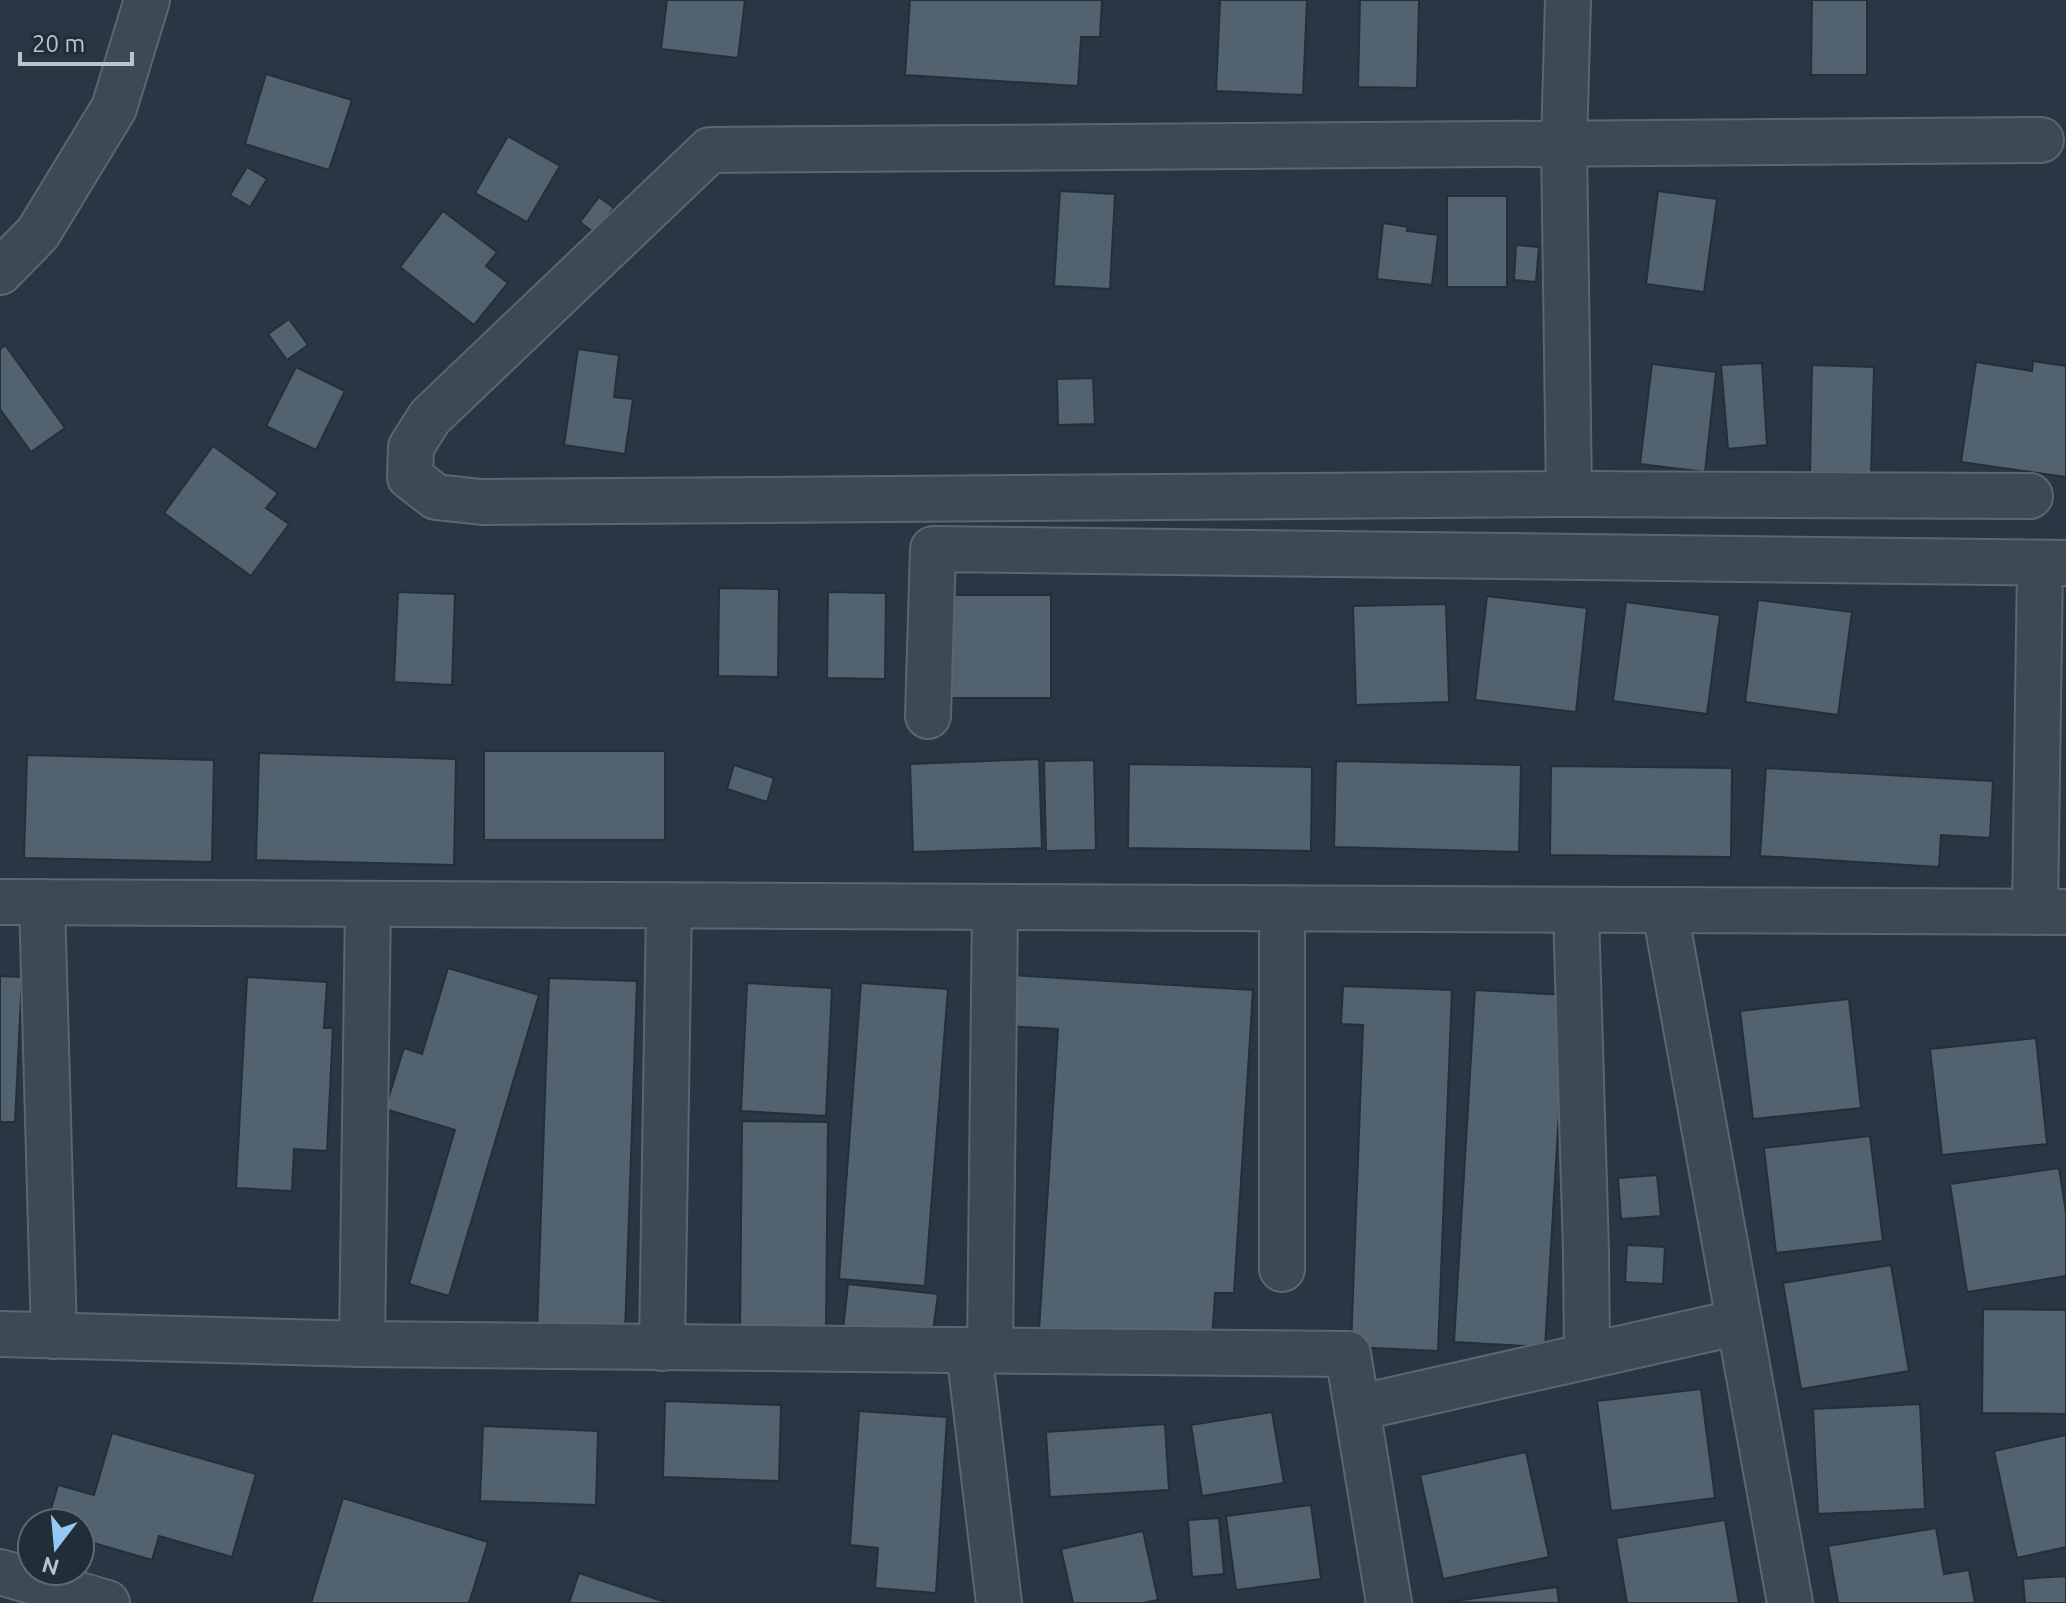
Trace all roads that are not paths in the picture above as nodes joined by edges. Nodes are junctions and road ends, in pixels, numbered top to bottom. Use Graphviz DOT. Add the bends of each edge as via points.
graph roads {
  1 [pos="147,0"];
  2 [pos="1568,0"];
  3 [pos="2041,140"];
  4 [pos="1564,144"];
  5 [pos="0,272"];
  6 [pos="1569,494"];
  7 [pos="2030,496"];
  8 [pos="2053,563"];
  9 [pos="928,716"];
  10 [pos="21,902"];
  11 [pos="368,904"];
  12 [pos="669,906"];
  13 [pos="995,907"];
  14 [pos="1282,909"];
  15 [pos="1665,911"];
  16 [pos="1576,912"];
  17 [pos="2051,912"];
  18 [pos="1282,1269"];
  19 [pos="1739,1322"];
  20 [pos="0,1334"];
  21 [pos="54,1336"];
  22 [pos="362,1344"];
  23 [pos="662,1348"];
  24 [pos="980,1350"];
  25 [pos="1587,1356"];
  26 [pos="1357,1408"];
  27 [pos="0,1572"];
  28 [pos="107,1603"];
  29 [pos="999,1603"];
  30 [pos="1389,1603"];
  31 [pos="1790,1603"];
  1 -- 5 [label="street" via="114,108 38,233"];
  2 -- 4 [label="street"];
  3 -- 4 [label="street"];
  4 -- 6 [label="street"];
  4 -- 6 [label="street" via="710,150 430,417 411,447 410,477 436,497 482,502"];
  6 -- 7 [label="street"];
  8 -- 9 [label="street" via="933,549"];
  8 -- 17 [label="street"];
  10 -- 11 [label="street"];
  10 -- 21 [label="street"];
  11 -- 12 [label="street"];
  11 -- 22 [label="street"];
  12 -- 13 [label="street"];
  12 -- 23 [label="street"];
  13 -- 14 [label="street"];
  13 -- 24 [label="street"];
  14 -- 16 [label="street"];
  14 -- 18 [label="street"];
  15 -- 16 [label="street"];
  15 -- 17 [label="street"];
  15 -- 19 [label="street"];
  16 -- 25 [label="street"];
  19 -- 25 [label="street"];
  19 -- 31 [label="street"];
  20 -- 21 [label="street"];
  21 -- 22 [label="street"];
  22 -- 23 [label="street"];
  23 -- 24 [label="street"];
  24 -- 26 [label="street" via="1348,1354"];
  24 -- 29 [label="street"];
  25 -- 26 [label="street"];
  26 -- 30 [label="street"];
  27 -- 28 [label="street"];
}
